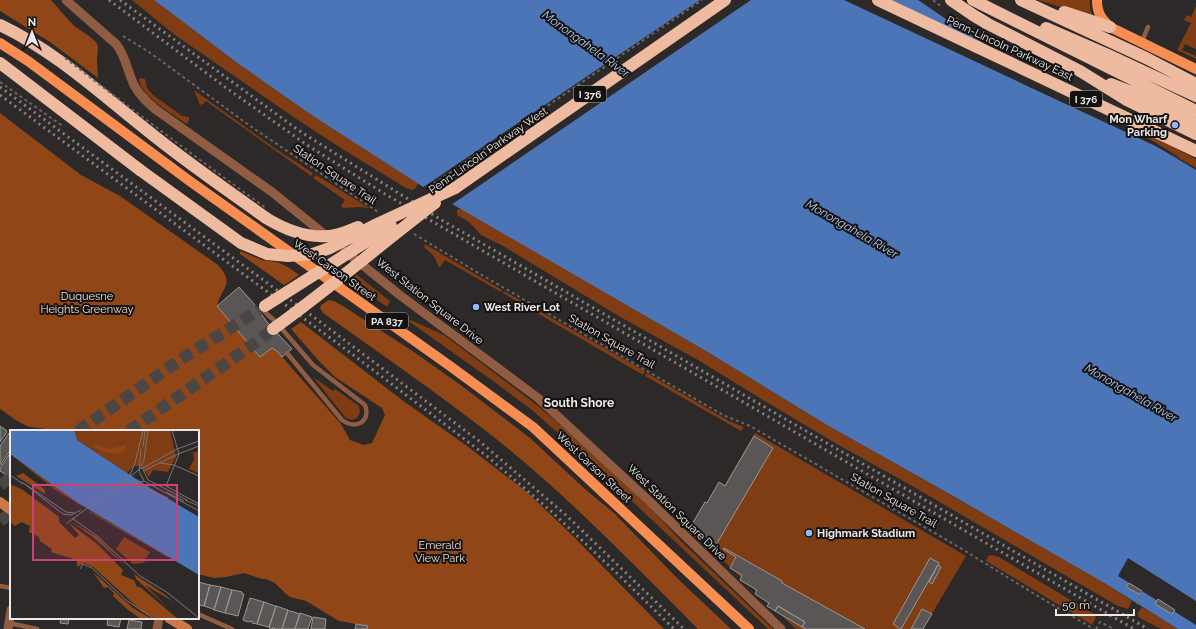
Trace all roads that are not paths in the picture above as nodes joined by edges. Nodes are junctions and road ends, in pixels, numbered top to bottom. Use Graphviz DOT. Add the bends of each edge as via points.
graph roads {
  1 [pos="66,0"];
  2 [pos="719,0"];
  3 [pos="725,0"];
  4 [pos="878,0"];
  5 [pos="951,0"];
  6 [pos="973,0"];
  7 [pos="1022,0"];
  8 [pos="1097,0"];
  9 [pos="0,25"];
  10 [pos="1148,26"];
  11 [pos="1110,27"];
  12 [pos="1142,41"];
  13 [pos="0,43"];
  14 [pos="0,63"];
  15 [pos="1196,69"];
  16 [pos="1080,71"];
  17 [pos="1196,84"];
  18 [pos="1196,96"];
  19 [pos="1196,111"];
  20 [pos="1196,124"];
  21 [pos="1196,134"];
  22 [pos="1196,151"];
  23 [pos="456,186"];
  24 [pos="262,308"];
  25 [pos="273,328"];
  26 [pos="287,353"];
  27 [pos="0,502"];
  28 [pos="10,509"];
  29 [pos="0,586"];
  30 [pos="10,588"];
  31 [pos="199,614"];
  32 [pos="159,619"];
  33 [pos="171,619"];
  34 [pos="9,626"];
  35 [pos="37,629"];
  36 [pos="157,629"];
  37 [pos="187,629"];
  38 [pos="232,629"];
  39 [pos="749,629"];
  40 [pos="781,629"];
  1 -- 40 [label="street, West Station Square Drive" via="122,51 133,84 142,98 272,192 401,296 538,398"];
  2 -- 23 [label="highway, Penn-Lincoln Parkway West / I 376"];
  3 -- 23 [label="highway, Penn-Lincoln Parkway West / I 376"];
  4 -- 22 [label="highway, Penn-Lincoln Parkway East / I 376, bridge"];
  5 -- 16 [label="highway" via="988,24"];
  6 -- 18 [label="highway" via="1070,38"];
  6 -- 19 [label="highway"];
  7 -- 11 [label="highway"];
  7 -- 17 [label="highway"];
  8 -- 11 [label="main road" via="1099,14"];
  9 -- 23 [label="highway, bridge" via="63,60 209,177 266,218 297,232 328,236 349,231"];
  10 -- 12 [label="lane"];
  11 -- 12 [label="main road"];
  12 -- 15 [label="main road"];
  13 -- 39 [label="main road, West Carson Street / PA 837" via="533,427"];
  14 -- 23 [label="highway, bridge" via="140,170 241,243 261,252 300,256 322,251"];
  16 -- 20 [label="highway" via="1129,91"];
  16 -- 21 [label="highway" via="1125,99"];
  23 -- 24 [label="highway, Penn-Lincoln Parkway West / I 376, bridge"];
  23 -- 25 [label="highway, Penn-Lincoln Parkway West / I 376, bridge" via="308,304"];
  24 -- 26 [label="lane" via="313,364 365,405 367,410 363,421 353,425 342,420"];
  27 -- 28 [label="street"];
  29 -- 30 [label="lane"];
  31 -- 38 [label="lane"];
  32 -- 36 [label="street"];
  33 -- 37 [label="street"];
  34 -- 35 [label="lane"];
}
